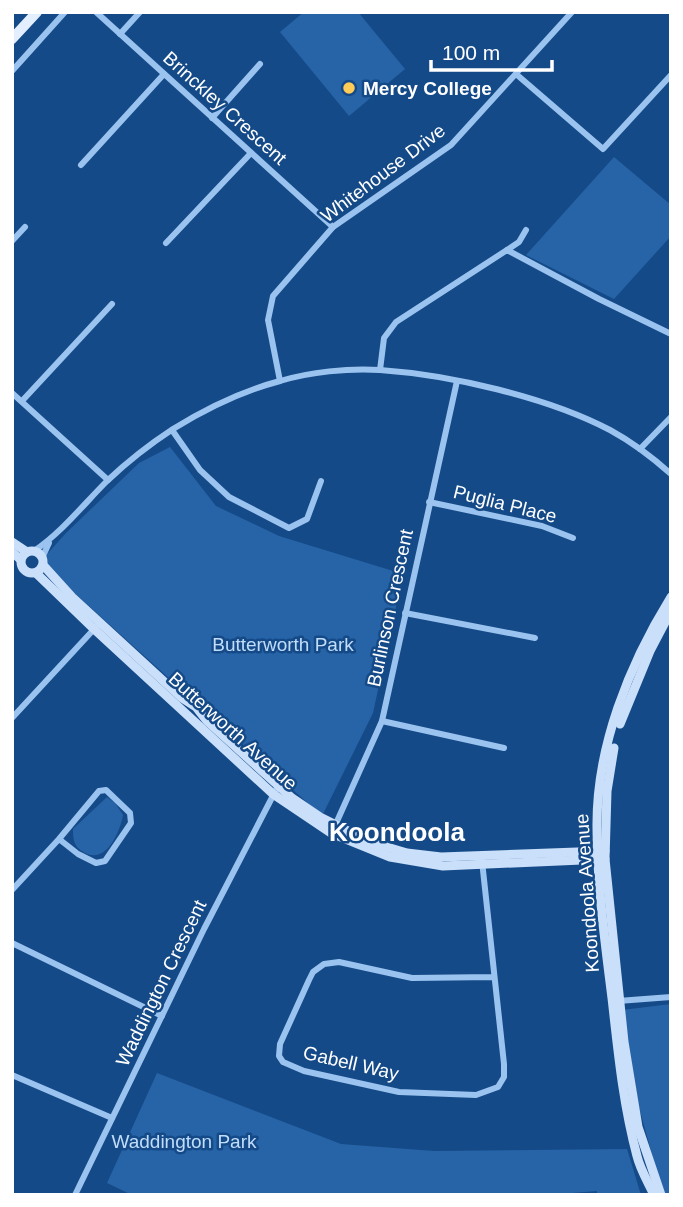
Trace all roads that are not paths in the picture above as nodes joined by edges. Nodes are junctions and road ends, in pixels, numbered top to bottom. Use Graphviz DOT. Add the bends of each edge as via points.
graph roads {
  1 [pos="37,12"];
  2 [pos="65,12"];
  3 [pos="96,12"];
  4 [pos="140,12"];
  5 [pos="572,12"];
  6 [pos="120,34"];
  7 [pos="12,39"];
  8 [pos="260,64"];
  9 [pos="12,71"];
  10 [pos="164,74"];
  11 [pos="516,74"];
  12 [pos="671,75"];
  13 [pos="212,118"];
  14 [pos="251,153"];
  15 [pos="81,165"];
  16 [pos="25,227"];
  17 [pos="333,227"];
  18 [pos="526,230"];
  19 [pos="12,241"];
  20 [pos="166,243"];
  21 [pos="507,250"];
  22 [pos="111,304"];
  23 [pos="671,334"];
  24 [pos="380,370"];
  25 [pos="280,381"];
  26 [pos="457,381"];
  27 [pos="12,393"];
  28 [pos="22,401"];
  29 [pos="671,417"];
  30 [pos="172,430"];
  31 [pos="640,449"];
  32 [pos="671,474"];
  33 [pos="108,480"];
  34 [pos="321,481"];
  35 [pos="429,502"];
  36 [pos="573,538"];
  37 [pos="12,542"];
  38 [pos="12,552"];
  39 [pos="34,560"];
  40 [pos="671,597"];
  41 [pos="671,611"];
  42 [pos="405,613"];
  43 [pos="97,626"];
  44 [pos="535,638"];
  45 [pos="13,716"];
  46 [pos="382,721"];
  47 [pos="504,748"];
  48 [pos="276,790"];
  49 [pos="333,829"];
  50 [pos="59,839"];
  51 [pos="601,855"];
  52 [pos="482,860"];
  53 [pos="12,890"];
  54 [pos="12,943"];
  55 [pos="493,976"];
  56 [pos="671,998"];
  57 [pos="617,1001"];
  58 [pos="162,1016"];
  59 [pos="12,1075"];
  60 [pos="112,1118"];
  61 [pos="75,1195"];
  62 [pos="654,1195"];
  63 [pos="661,1195"];
  1 -- 7 [label="main road"];
  2 -- 9 [label="street"];
  3 -- 6 [label="street, Brinckley Crescent"];
  4 -- 6 [label="street"];
  5 -- 11 [label="street, Whitehouse Drive"];
  6 -- 10 [label="street, Brinckley Crescent"];
  8 -- 13 [label="street"];
  10 -- 13 [label="street, Brinckley Crescent"];
  10 -- 15 [label="street"];
  11 -- 12 [label="street" via="603,149"];
  11 -- 17 [label="street, Whitehouse Drive" via="451,145"];
  13 -- 14 [label="street, Brinckley Crescent"];
  14 -- 17 [label="street, Brinckley Crescent"];
  14 -- 20 [label="street"];
  16 -- 19 [label="street"];
  17 -- 25 [label="street, Whitehouse Drive" via="274,296 268,320"];
  18 -- 21 [label="street"];
  21 -- 23 [label="street"];
  21 -- 24 [label="street" via="396,322 384,338"];
  22 -- 28 [label="street"];
  24 -- 25 [label="street"];
  24 -- 26 [label="street"];
  25 -- 30 [label="street" via="219,402"];
  26 -- 31 [label="street" via="556,408 610,430"];
  26 -- 35 [label="street, Burlinson Crescent"];
  27 -- 28 [label="street"];
  28 -- 33 [label="street"];
  29 -- 31 [label="street"];
  30 -- 33 [label="street"];
  30 -- 34 [label="street" via="200,470 229,497 289,528 307,519"];
  31 -- 32 [label="street"];
  33 -- 39 [label="street"];
  35 -- 36 [label="street, Puglia Place" via="542,526"];
  35 -- 42 [label="street, Burlinson Crescent"];
  37 -- 39 [label="street, Butterworth Avenue"];
  38 -- 39 [label="street, Butterworth Avenue"];
  39 -- 43 [label="street, Butterworth Avenue"];
  40 -- 51 [label="street, Koondoola Avenue" via="644,643 615,719 598,803"];
  41 -- 51 [label="street, Koondoola Avenue" via="621,719 611,758"];
  42 -- 44 [label="street"];
  42 -- 46 [label="street, Burlinson Crescent"];
  43 -- 45 [label="street"];
  43 -- 48 [label="street, Butterworth Avenue" via="196,707"];
  46 -- 47 [label="street"];
  46 -- 49 [label="street, Burlinson Crescent"];
  48 -- 49 [label="street, Butterworth Avenue"];
  48 -- 58 [label="street, Waddington Crescent"];
  49 -- 52 [label="street, Butterworth Avenue" via="407,853"];
  50 -- 50 [label="street" via="99,791 106,790 130,813 131,823 105,861 96,863"];
  50 -- 53 [label="street"];
  51 -- 52 [label="street, Butterworth Avenue"];
  51 -- 57 [label="street, Koondoola Avenue"];
  52 -- 55 [label="street, Gabell Way"];
  54 -- 58 [label="street"];
  55 -- 55 [label="street, Gabell Way" via="412,978 339,962 324,964 309,980 279,1056 304,1071 399,1092 476,1095 498,1087 505,1077"];
  56 -- 57 [label="street"];
  57 -- 62 [label="street, Koondoola Avenue" via="629,1120 638,1159"];
  57 -- 63 [label="street, Koondoola Avenue" via="638,1127"];
  58 -- 60 [label="street, Waddington Crescent"];
  59 -- 60 [label="street"];
  60 -- 61 [label="street, Waddington Crescent"];
}
